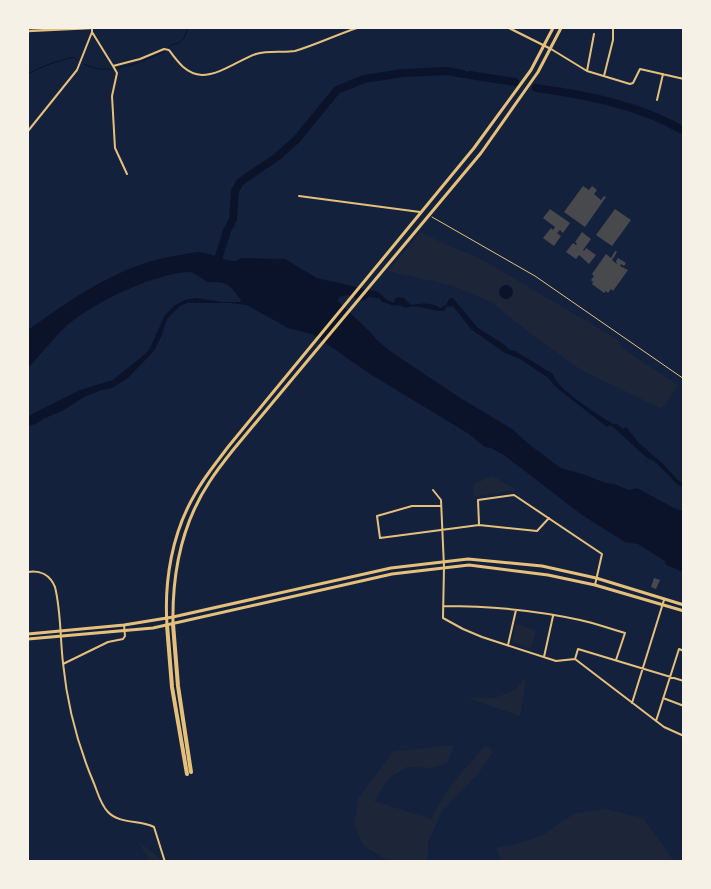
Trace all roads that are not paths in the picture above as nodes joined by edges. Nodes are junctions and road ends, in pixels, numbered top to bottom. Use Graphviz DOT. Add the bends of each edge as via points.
graph roads {
  1 [pos="91,28"];
  2 [pos="356,28"];
  3 [pos="509,28"];
  4 [pos="553,28"];
  5 [pos="561,28"];
  6 [pos="613,28"];
  7 [pos="28,31"];
  8 [pos="92,32"];
  9 [pos="594,34"];
  10 [pos="544,46"];
  11 [pos="551,49"];
  12 [pos="113,66"];
  13 [pos="587,71"];
  14 [pos="663,74"];
  15 [pos="604,76"];
  16 [pos="684,79"];
  17 [pos="657,100"];
  18 [pos="28,130"];
  19 [pos="127,174"];
  20 [pos="300,196"];
  21 [pos="422,212"];
  22 [pos="433,490"];
  23 [pos="441,506"];
  24 [pos="549,518"];
  25 [pos="479,524"];
  26 [pos="442,530"];
  27 [pos="443,561"];
  28 [pos="444,567"];
  29 [pos="28,572"];
  30 [pos="596,578"];
  31 [pos="595,585"];
  32 [pos="664,599"];
  33 [pos="663,605"];
  34 [pos="684,605"];
  35 [pos="443,606"];
  36 [pos="516,610"];
  37 [pos="684,611"];
  38 [pos="553,616"];
  39 [pos="167,618"];
  40 [pos="173,618"];
  41 [pos="173,624"];
  42 [pos="124,625"];
  43 [pos="167,625"];
  44 [pos="125,632"];
  45 [pos="28,634"];
  46 [pos="28,639"];
  47 [pos="508,645"];
  48 [pos="684,650"];
  49 [pos="544,657"];
  50 [pos="575,659"];
  51 [pos="616,660"];
  52 [pos="63,664"];
  53 [pos="643,668"];
  54 [pos="670,676"];
  55 [pos="684,681"];
  56 [pos="663,698"];
  57 [pos="632,703"];
  58 [pos="684,706"];
  59 [pos="656,721"];
  60 [pos="684,736"];
  61 [pos="165,862"];
  1 -- 7 [label="street"];
  1 -- 8 [label="street"];
  2 -- 12 [label="street" via="293,51 259,53 204,75 189,71 169,50 164,49"];
  3 -- 10 [label="street"];
  4 -- 10 [label="main road"];
  5 -- 11 [label="main road"];
  6 -- 15 [label="street"];
  8 -- 12 [label="street"];
  8 -- 18 [label="street" via="77,70"];
  9 -- 13 [label="street"];
  10 -- 11 [label="street"];
  10 -- 21 [label="main road" via="515,94"];
  11 -- 13 [label="street"];
  11 -- 40 [label="main road" via="481,153 210,481 182,541 175,576"];
  12 -- 19 [label="street" via="117,73 112,96 115,148"];
  13 -- 15 [label="street"];
  14 -- 15 [label="street" via="640,69 632,84"];
  14 -- 16 [label="street"];
  14 -- 17 [label="street"];
  20 -- 21 [label="street"];
  21 -- 39 [label="main road" via="204,479 177,534 168,578"];
  22 -- 23 [label="street" via="441,500"];
  23 -- 26 [label="street"];
  23 -- 26 [label="street" via="412,506 377,516 380,538"];
  24 -- 25 [label="street" via="537,531"];
  24 -- 25 [label="street" via="514,495 478,500"];
  24 -- 30 [label="street" via="602,554"];
  25 -- 26 [label="street"];
  26 -- 27 [label="street"];
  27 -- 28 [label="street"];
  27 -- 30 [label="main road" via="468,559 542,566"];
  27 -- 40 [label="main road" via="391,568"];
  28 -- 31 [label="main road" via="469,565 548,575"];
  28 -- 35 [label="street"];
  28 -- 41 [label="main road" via="392,574"];
  29 -- 52 [label="street" via="37,572 53,582 57,593"];
  30 -- 31 [label="street"];
  30 -- 32 [label="main road"];
  31 -- 33 [label="main road"];
  32 -- 33 [label="street"];
  32 -- 34 [label="main road"];
  33 -- 37 [label="main road"];
  33 -- 53 [label="street"];
  35 -- 36 [label="street"];
  35 -- 47 [label="street" via="443,618 462,629"];
  36 -- 38 [label="street"];
  36 -- 47 [label="street"];
  38 -- 49 [label="street"];
  38 -- 51 [label="street" via="624,633"];
  39 -- 40 [label="main road"];
  39 -- 42 [label="main road"];
  39 -- 43 [label="main road"];
  40 -- 41 [label="main road"];
  41 -- 43 [label="main road"];
  41 -- 43 [label="highway" via="189,773 172,687"];
  42 -- 44 [label="street"];
  42 -- 45 [label="main road"];
  43 -- 44 [label="main road"];
  44 -- 46 [label="main road"];
  44 -- 52 [label="street" via="123,639 108,642"];
  47 -- 49 [label="street"];
  48 -- 54 [label="street" via="679,649"];
  49 -- 50 [label="street" via="556,661"];
  50 -- 51 [label="street" via="578,649"];
  50 -- 57 [label="street"];
  51 -- 53 [label="street"];
  52 -- 61 [label="street" via="78,739 106,809 115,817 154,827"];
  53 -- 54 [label="street"];
  53 -- 57 [label="street"];
  54 -- 55 [label="street"];
  54 -- 56 [label="street"];
  56 -- 58 [label="street"];
  56 -- 59 [label="street"];
  57 -- 59 [label="street"];
  59 -- 60 [label="street"];
}
